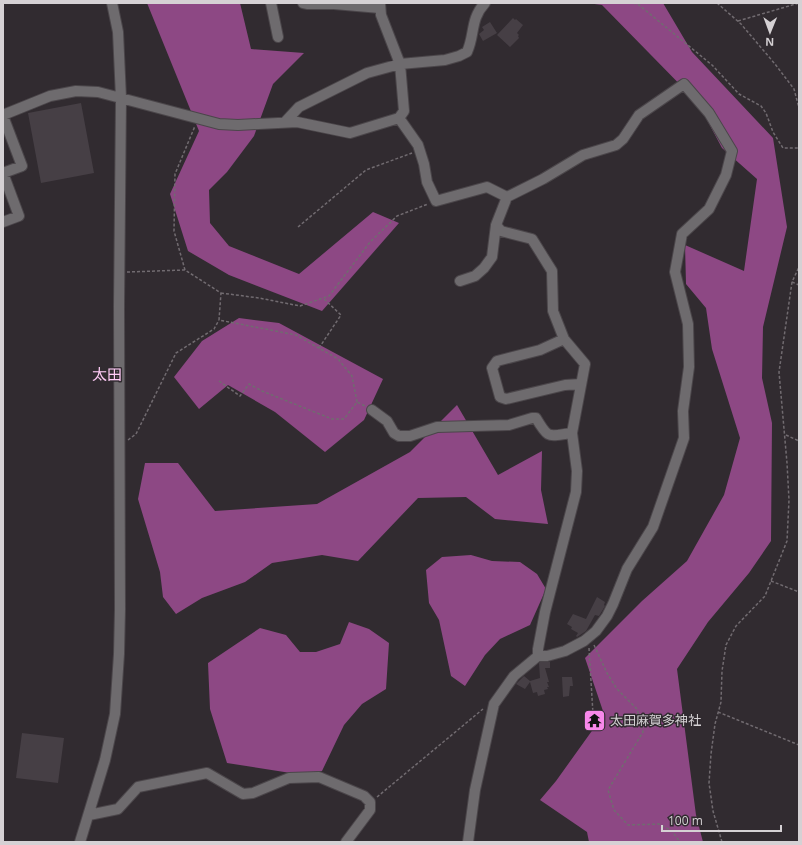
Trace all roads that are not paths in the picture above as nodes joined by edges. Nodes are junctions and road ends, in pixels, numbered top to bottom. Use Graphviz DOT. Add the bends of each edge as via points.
graph roads {
  1 [pos="112,3"];
  2 [pos="271,3"];
  3 [pos="303,3"];
  4 [pos="485,3"];
  5 [pos="380,5"];
  6 [pos="278,37"];
  7 [pos="400,64"];
  8 [pos="121,98"];
  9 [pos="3,115"];
  10 [pos="399,118"];
  11 [pos="284,122"];
  12 [pos="3,173"];
  13 [pos="507,197"];
  14 [pos="3,222"];
  15 [pos="496,225"];
  16 [pos="460,281"];
  17 [pos="564,339"];
  18 [pos="581,384"];
  19 [pos="372,410"];
  20 [pos="572,434"];
  21 [pos="538,656"];
  22 [pos="89,815"];
  23 [pos="80,842"];
  24 [pos="346,842"];
  25 [pos="468,842"];
  1 -- 8 [label="street" via="118,32"];
  2 -- 6 [label="street"];
  3 -- 5 [label="street"];
  4 -- 7 [label="street" via="473,23 471,44 467,52 445,60"];
  5 -- 7 [label="street" via="381,15"];
  7 -- 10 [label="street" via="404,111"];
  7 -- 11 [label="street" via="367,73 299,107"];
  8 -- 9 [label="street" via="98,92 63,92"];
  8 -- 11 [label="street" via="219,124"];
  8 -- 22 [label="street" via="119,654 115,714"];
  9 -- 12 [label="street" via="22,166"];
  10 -- 11 [label="street" via="350,133 297,122"];
  10 -- 13 [label="street" via="418,145 427,182 436,201 487,187"];
  12 -- 14 [label="street" via="19,216"];
  13 -- 15 [label="street"];
  13 -- 21 [label="street" via="583,155 616,145 639,115 684,84 709,113 732,151 726,176 709,209 682,234 675,272 688,324 689,367 683,411 684,438 653,527 627,569 613,604 596,631 565,651"];
  15 -- 16 [label="street" via="492,257 475,276"];
  15 -- 17 [label="street" via="501,231 532,239 552,271 553,311"];
  17 -- 18 [label="street" via="585,364"];
  17 -- 18 [label="street" via="540,350 497,361 492,368 500,397 506,400 565,385"];
  18 -- 20 [label="street"];
  19 -- 20 [label="street" via="387,421 394,433 399,436 410,436 437,427 509,425 532,418 536,418 550,435"];
  20 -- 21 [label="street" via="577,471 576,492 545,612"];
  21 -- 25 [label="street" via="514,676 494,704 475,790"];
  22 -- 23 [label="street"];
  22 -- 24 [label="street" via="118,809 138,787 208,773 242,794 253,793 289,778 319,777 364,796 370,802 370,810"];
}
